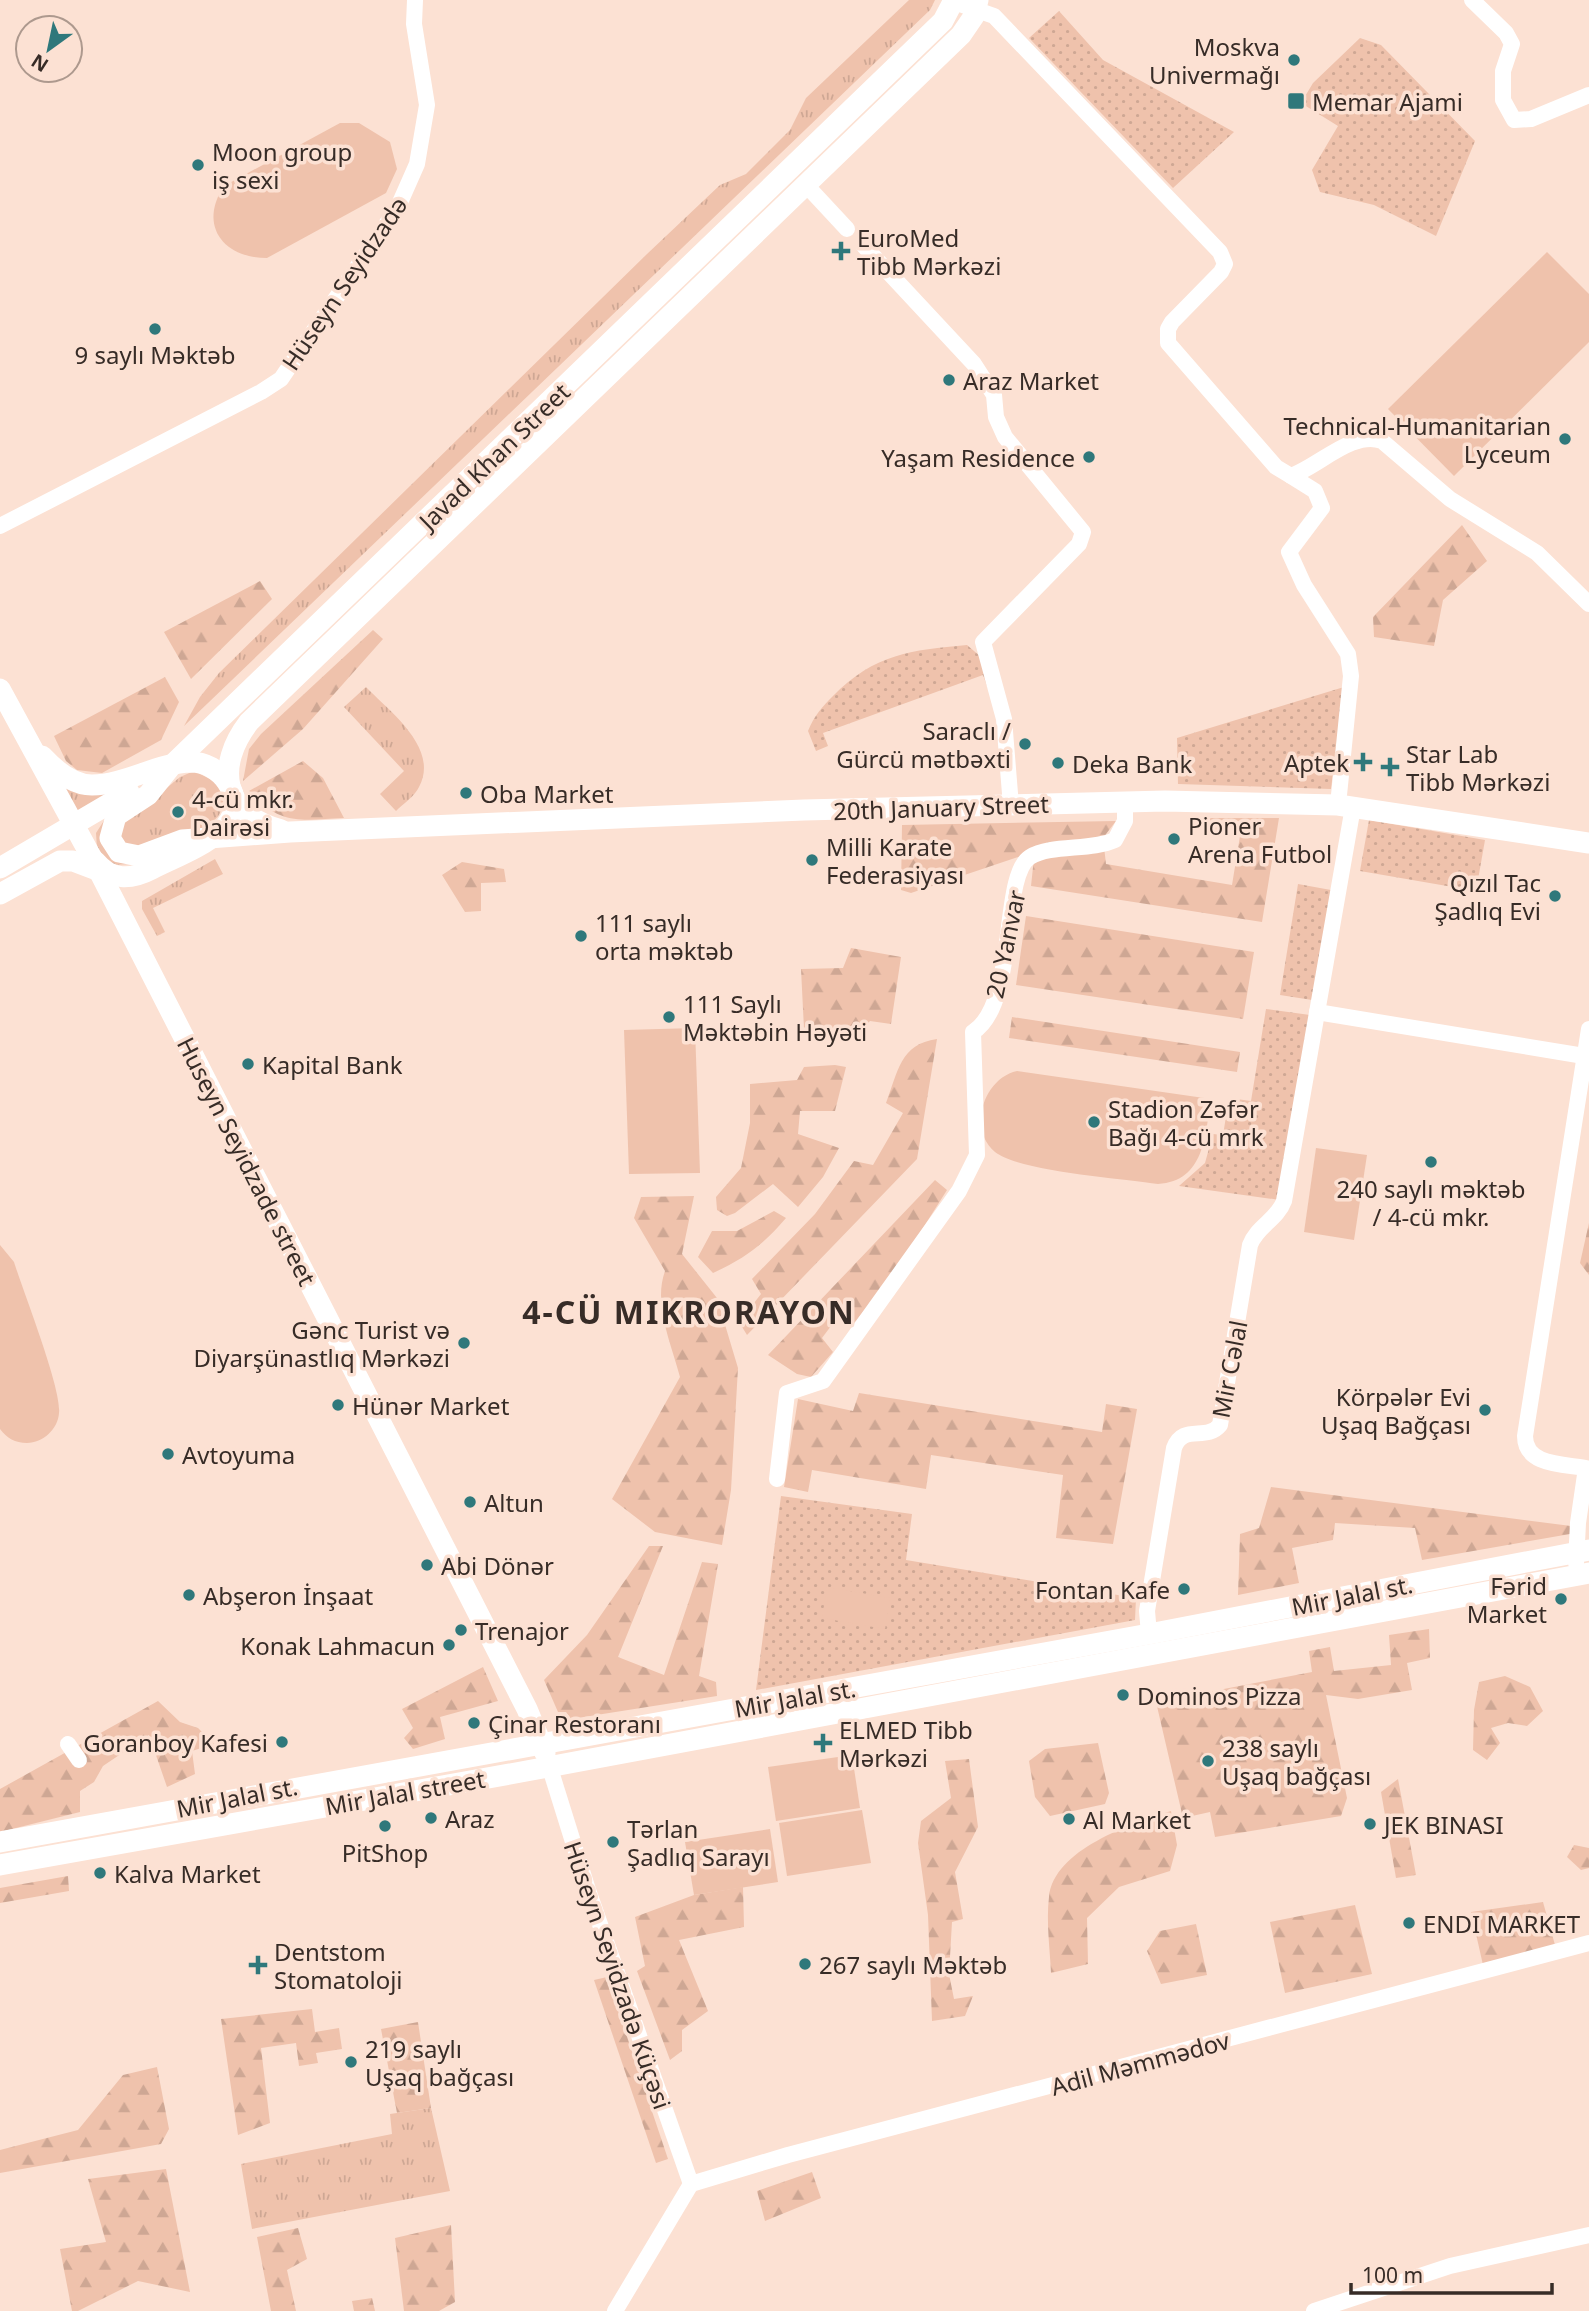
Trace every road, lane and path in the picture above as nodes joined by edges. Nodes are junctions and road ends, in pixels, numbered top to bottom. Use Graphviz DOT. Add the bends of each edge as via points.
graph roads {
  1 [pos="415,0"];
  2 [pos="1472,0"];
  3 [pos="954,1"];
  4 [pos="977,4"];
  5 [pos="1589,95"];
  6 [pos="807,186"];
  7 [pos="847,229"];
  8 [pos="864,246"];
  9 [pos="1291,476"];
  10 [pos="0,526"];
  11 [pos="1589,604"];
  12 [pos="0,689"];
  13 [pos="25,736"];
  14 [pos="172,765"];
  15 [pos="52,785"];
  16 [pos="231,788"];
  17 [pos="1125,801"];
  18 [pos="106,805"];
  19 [pos="1011,806"];
  20 [pos="1345,806"];
  21 [pos="73,824"];
  22 [pos="290,832"];
  23 [pos="217,835"];
  24 [pos="48,840"];
  25 [pos="1589,843"];
  26 [pos="95,864"];
  27 [pos="0,868"];
  28 [pos="132,876"];
  29 [pos="0,894"];
  30 [pos="129,931"];
  31 [pos="1317,1012"];
  32 [pos="1589,1029"];
  33 [pos="1584,1056"];
  34 [pos="777,1479"];
  35 [pos="1582,1552"];
  36 [pos="1582,1575"];
  37 [pos="1149,1633"];
  38 [pos="542,1742"];
  39 [pos="68,1744"];
  40 [pos="79,1760"];
  41 [pos="549,1765"];
  42 [pos="521,1772"];
  43 [pos="0,1842"];
  44 [pos="0,1865"];
  45 [pos="1589,1943"];
  46 [pos="691,2185"];
  47 [pos="1589,2235"];
  48 [pos="615,2311"];
  49 [pos="1314,2311"];
  1 -- 10 [label="street, Hüseyn Seyidzadə" via="414,24 427,105 417,164 398,207 281,379"];
  2 -- 5 [label="street" via="1512,44 1503,71 1503,91 1506,110 1514,120 1531,119"];
  3 -- 4 [label="street"];
  3 -- 14 [label="street, Javad Khan Street" via="943,21 792,170"];
  4 -- 6 [label="street, Javad Khan Street" via="961,35"];
  4 -- 9 [label="street" via="994,16 1220,252 1221,272 1172,322 1168,343 1276,467"];
  6 -- 7 [label="street"];
  6 -- 16 [label="street, Javad Khan Street" via="249,722 229,754"];
  8 -- 19 [label="street" via="974,364 993,395 1005,437 1083,532 1079,544 983,642 1004,719"];
  9 -- 11 [label="street" via="1357,440 1371,437 1382,441 1450,499 1537,553"];
  9 -- 20 [label="street" via="1315,491 1322,508 1289,552 1304,585 1348,654"];
  12 -- 13 [label="street"];
  13 -- 14 [label="street" via="58,771 91,785"];
  13 -- 15 [label="street"];
  14 -- 16 [label="street" via="193,762 208,766"];
  14 -- 18 [label="street, Javad Khan Street"];
  14 -- 23 [label="street, 20th January Street" via="148,795 116,816 110,830 112,844 131,856 168,842"];
  15 -- 21 [label="street, Huseyn Seyidzade street"];
  15 -- 24 [label="street" via="58,817"];
  16 -- 22 [label="street" via="241,806 256,819"];
  16 -- 23 [label="street, Javad Khan Street" via="232,814"];
  17 -- 19 [label="street, 20th January Street"];
  17 -- 20 [label="street, 20th January Street" via="1248,800"];
  17 -- 34 [label="street, 20 Yanvar" via="1125,821 1115,840 1036,854 1023,865 1006,959 990,1014 973,1032 977,1155 953,1200 823,1381 787,1393"];
  18 -- 21 [label="street, Javad Khan Street"];
  18 -- 26 [label="street" via="87,830"];
  19 -- 22 [label="street, 20th January Street"];
  20 -- 25 [label="street, 20th January Street"];
  20 -- 31 [label="street"];
  21 -- 24 [label="street, Javad Khan Street"];
  21 -- 26 [label="street, Huseyn Seyidzade street"];
  22 -- 23 [label="street, 20th January Street"];
  23 -- 28 [label="street"];
  24 -- 27 [label="street, Javad Khan Street"];
  26 -- 28 [label="street"];
  26 -- 29 [label="street" via="60,861"];
  26 -- 30 [label="street, Huseyn Seyidzade street"];
  28 -- 30 [label="street" via="127,894"];
  30 -- 38 [label="street, Huseyn Seyidzade street"];
  31 -- 33 [label="street"];
  31 -- 37 [label="street, Mir Cəlal" via="1284,1201 1253,1237 1220,1425 1208,1434 1188,1433 1174,1448 1147,1611"];
  32 -- 33 [label="street"];
  33 -- 35 [label="street" via="1525,1446 1542,1460 1586,1468"];
  35 -- 36 [label="street"];
  35 -- 37 [label="street, Mir Jalal st."];
  36 -- 41 [label="street, Mir Jalal st."];
  37 -- 38 [label="street, Mir Jalal st."];
  38 -- 41 [label="street, Huseyn Seyidzade street"];
  38 -- 43 [label="street, Mir Jalal st."];
  39 -- 40 [label="street"];
  41 -- 42 [label="street, Mir Jalal st."];
  41 -- 46 [label="street, Hüseyn Seyidzadə Küçəsi"];
  42 -- 44 [label="street, Mir Jalal street"];
  45 -- 46 [label="street, Adil Məmmədov" via="788,2155"];
  46 -- 48 [label="street"];
  47 -- 49 [label="street" via="1450,2266"];
}
